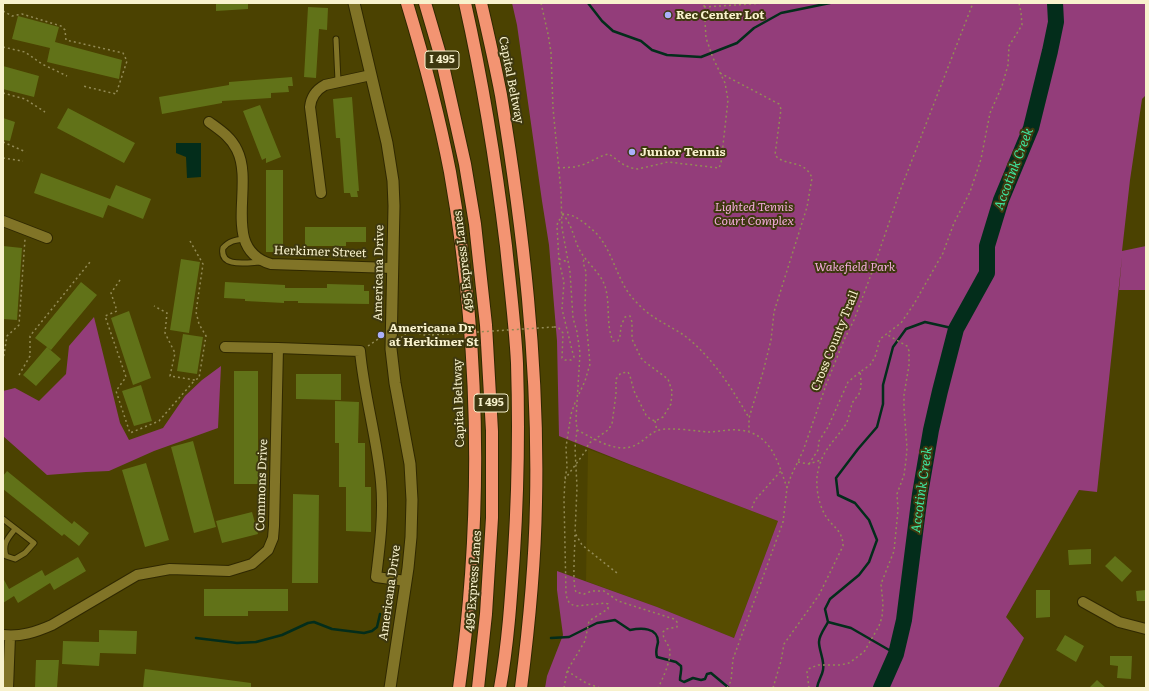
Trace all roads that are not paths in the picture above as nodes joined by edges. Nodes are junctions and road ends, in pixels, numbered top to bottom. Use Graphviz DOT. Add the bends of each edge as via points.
graph roads {
  1 [pos="354,3"];
  2 [pos="407,3"];
  3 [pos="425,3"];
  4 [pos="432,3"];
  5 [pos="457,3"];
  6 [pos="464,3"];
  7 [pos="481,3"];
  8 [pos="488,3"];
  9 [pos="336,39"];
  10 [pos="371,75"];
  11 [pos="338,81"];
  12 [pos="500,94"];
  13 [pos="488,114"];
  14 [pos="456,119"];
  15 [pos="209,122"];
  16 [pos="320,193"];
  17 [pos="3,221"];
  18 [pos="47,238"];
  19 [pos="244,239"];
  20 [pos="263,262"];
  21 [pos="392,268"];
  22 [pos="225,347"];
  23 [pos="278,348"];
  24 [pos="3,519"];
  25 [pos="15,529"];
  26 [pos="406,581"];
  27 [pos="1083,602"];
  28 [pos="1146,629"];
  29 [pos="7,636"];
  30 [pos="8,688"];
  31 [pos="390,688"];
  32 [pos="460,688"];
  33 [pos="478,688"];
  34 [pos="500,688"];
  35 [pos="520,688"];
  1 -- 10 [label="street, Americana Drive"];
  2 -- 32 [label="highway, Capital Beltway / I 495" via="435,101 450,171 470,339 476,462 475,504 469,611"];
  3 -- 14 [label="highway, 495 Express Lanes / I 495"];
  4 -- 14 [label="highway"];
  5 -- 13 [label="highway"];
  6 -- 13 [label="highway, I 495"];
  7 -- 12 [label="highway, Capital Beltway"];
  8 -- 12 [label="highway"];
  9 -- 11 [label="lane"];
  10 -- 11 [label="street"];
  10 -- 21 [label="street, Americana Drive" via="393,180"];
  11 -- 16 [label="street" via="319,88 311,103"];
  12 -- 35 [label="highway, Capital Beltway" via="524,260 536,413 534,546 530,611"];
  13 -- 34 [label="highway, I 495" via="511,288 517,362 518,472 512,579"];
  14 -- 33 [label="highway, 495 Express Lanes / I 495" via="478,247 486,325 492,431 490,568"];
  15 -- 19 [label="street, Herkimer Street" via="228,137 238,150 241,160 244,175"];
  17 -- 18 [label="street"];
  19 -- 20 [label="street, Herkimer Street" via="251,252"];
  19 -- 20 [label="lane" via="232,241 223,248 226,260 239,263"];
  20 -- 21 [label="street, Herkimer Street"];
  21 -- 26 [label="street, Americana Drive" via="391,349 410,464 412,500"];
  22 -- 23 [label="street"];
  23 -- 26 [label="street" via="360,351 381,482 382,535 376,576"];
  23 -- 29 [label="street, Commons Drive" via="274,526 268,550 252,564 229,571 170,569 137,575 52,625 25,635"];
  24 -- 25 [label="lane"];
  25 -- 25 [label="lane" via="7,539 4,549 6,556 15,559 34,543"];
  26 -- 31 [label="street, Americana Drive"];
  27 -- 28 [label="street" via="1119,622"];
  29 -- 30 [label="street"];
}
